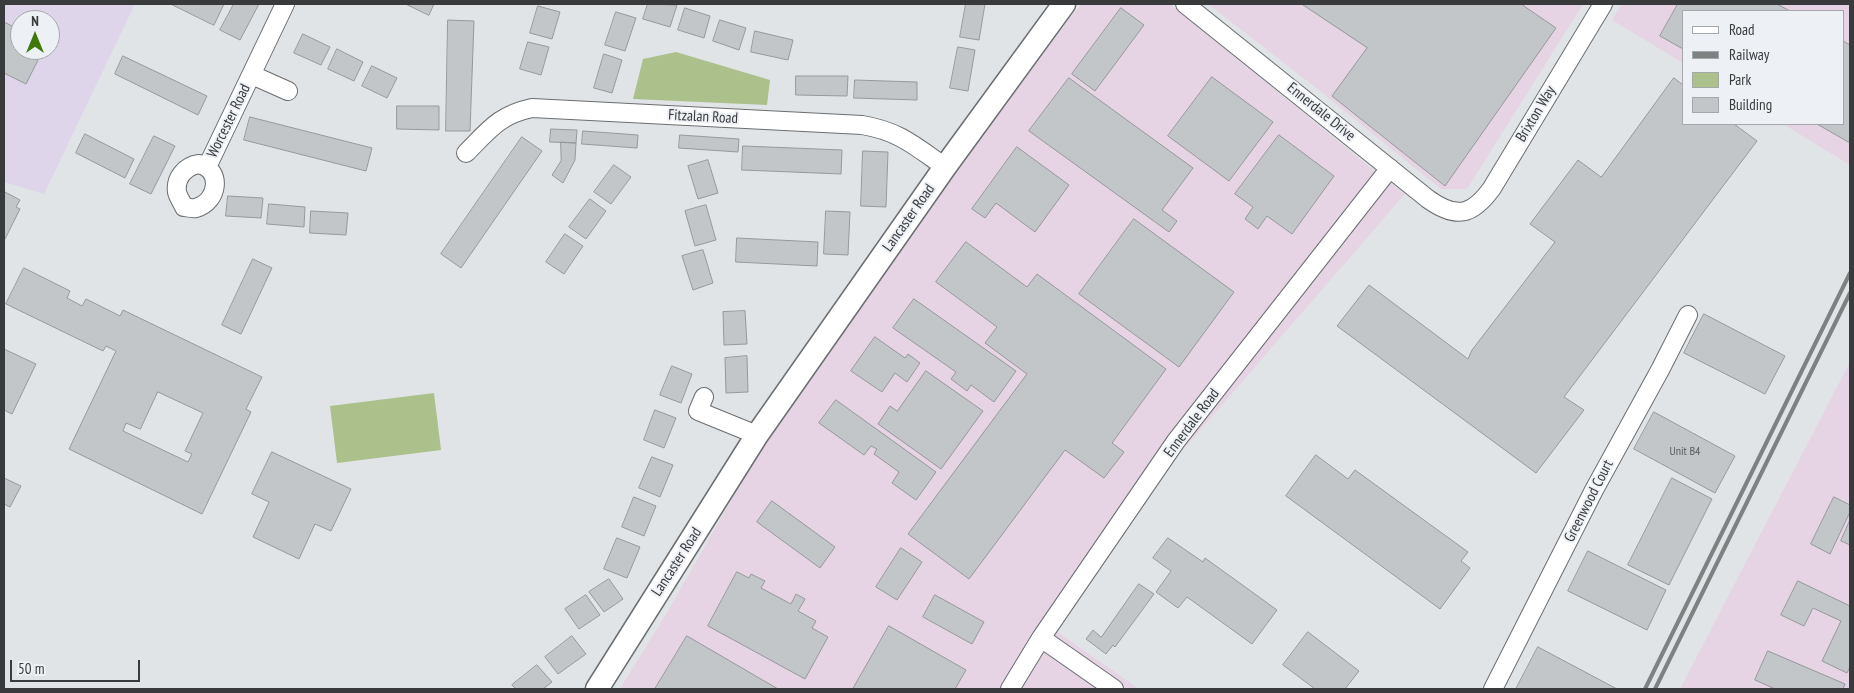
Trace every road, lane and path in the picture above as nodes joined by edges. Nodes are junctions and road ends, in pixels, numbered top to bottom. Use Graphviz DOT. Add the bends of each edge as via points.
graph roads {
  1 [pos="285,4"];
  2 [pos="1185,4"];
  3 [pos="1603,4"];
  4 [pos="1061,5"];
  5 [pos="252,75"];
  6 [pos="288,91"];
  7 [pos="466,153"];
  8 [pos="206,167"];
  9 [pos="945,167"];
  10 [pos="1390,168"];
  11 [pos="1460,213"];
  12 [pos="1688,315"];
  13 [pos="704,398"];
  14 [pos="757,435"];
  15 [pos="1041,638"];
  16 [pos="597,689"];
  17 [pos="1010,689"];
  18 [pos="1114,689"];
  19 [pos="1493,689"];
  1 -- 5 [label="street, Worcester Road"];
  2 -- 10 [label="street, Ennerdale Drive"];
  3 -- 11 [label="street, Brixton Way" via="1492,188 1474,209"];
  4 -- 9 [label="street, Lancaster Road"];
  5 -- 6 [label="street, Worcester Road"];
  5 -- 8 [label="street, Worcester Road"];
  7 -- 9 [label="street, Fitzalan Road" via="500,120 532,108 862,125 902,136"];
  9 -- 14 [label="street, Lancaster Road"];
  10 -- 11 [label="street, Ennerdale Drive" via="1443,209"];
  10 -- 15 [label="street, Ennerdale Road" via="1176,441"];
  12 -- 19 [label="street, Greenwood Court"];
  13 -- 14 [label="street" via="698,410"];
  14 -- 16 [label="street, Lancaster Road"];
  15 -- 17 [label="street, Ennerdale Road"];
  15 -- 18 [label="street"];
}
